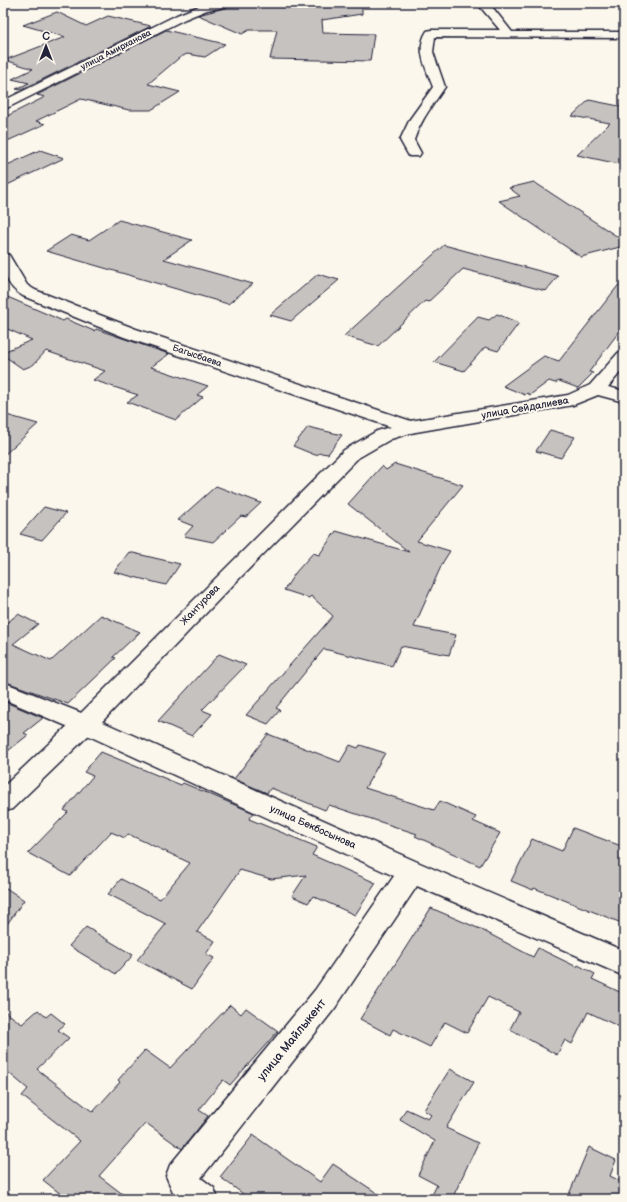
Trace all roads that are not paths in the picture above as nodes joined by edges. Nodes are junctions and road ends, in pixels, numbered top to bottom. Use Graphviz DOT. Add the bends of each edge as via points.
graph roads {
  1 [pos="231,3"];
  2 [pos="483,3"];
  3 [pos="508,34"];
  4 [pos="624,35"];
  5 [pos="3,106"];
  6 [pos="414,154"];
  7 [pos="3,258"];
  8 [pos="624,357"];
  9 [pos="596,389"];
  10 [pos="624,397"];
  11 [pos="410,427"];
  12 [pos="3,690"];
  13 [pos="85,724"];
  14 [pos="3,802"];
  15 [pos="412,872"];
  16 [pos="624,964"];
  17 [pos="202,1199"];
  1 -- 5 [label="street, улица Амирханова" via="204,7 181,17"];
  2 -- 3 [label="street"];
  3 -- 4 [label="street"];
  3 -- 6 [label="street" via="431,33 428,36 426,46 439,87 409,132 407,140"];
  7 -- 11 [label="street, Багысбаева" via="21,288 29,293 130,333"];
  8 -- 9 [label="street, улица Сейдалиева"];
  9 -- 10 [label="street"];
  9 -- 11 [label="street, улица Сейдалиева" via="573,400 514,412"];
  11 -- 13 [label="street, Жантурова" via="384,435 351,454"];
  12 -- 13 [label="street, улица Бекбосынова"];
  13 -- 14 [label="street, Жантурова"];
  13 -- 15 [label="street, улица Бекбосынова"];
  15 -- 16 [label="street, улица Бекбосынова"];
  15 -- 17 [label="street, улица Майлыкент" via="325,999 182,1176 188,1189"];
}
